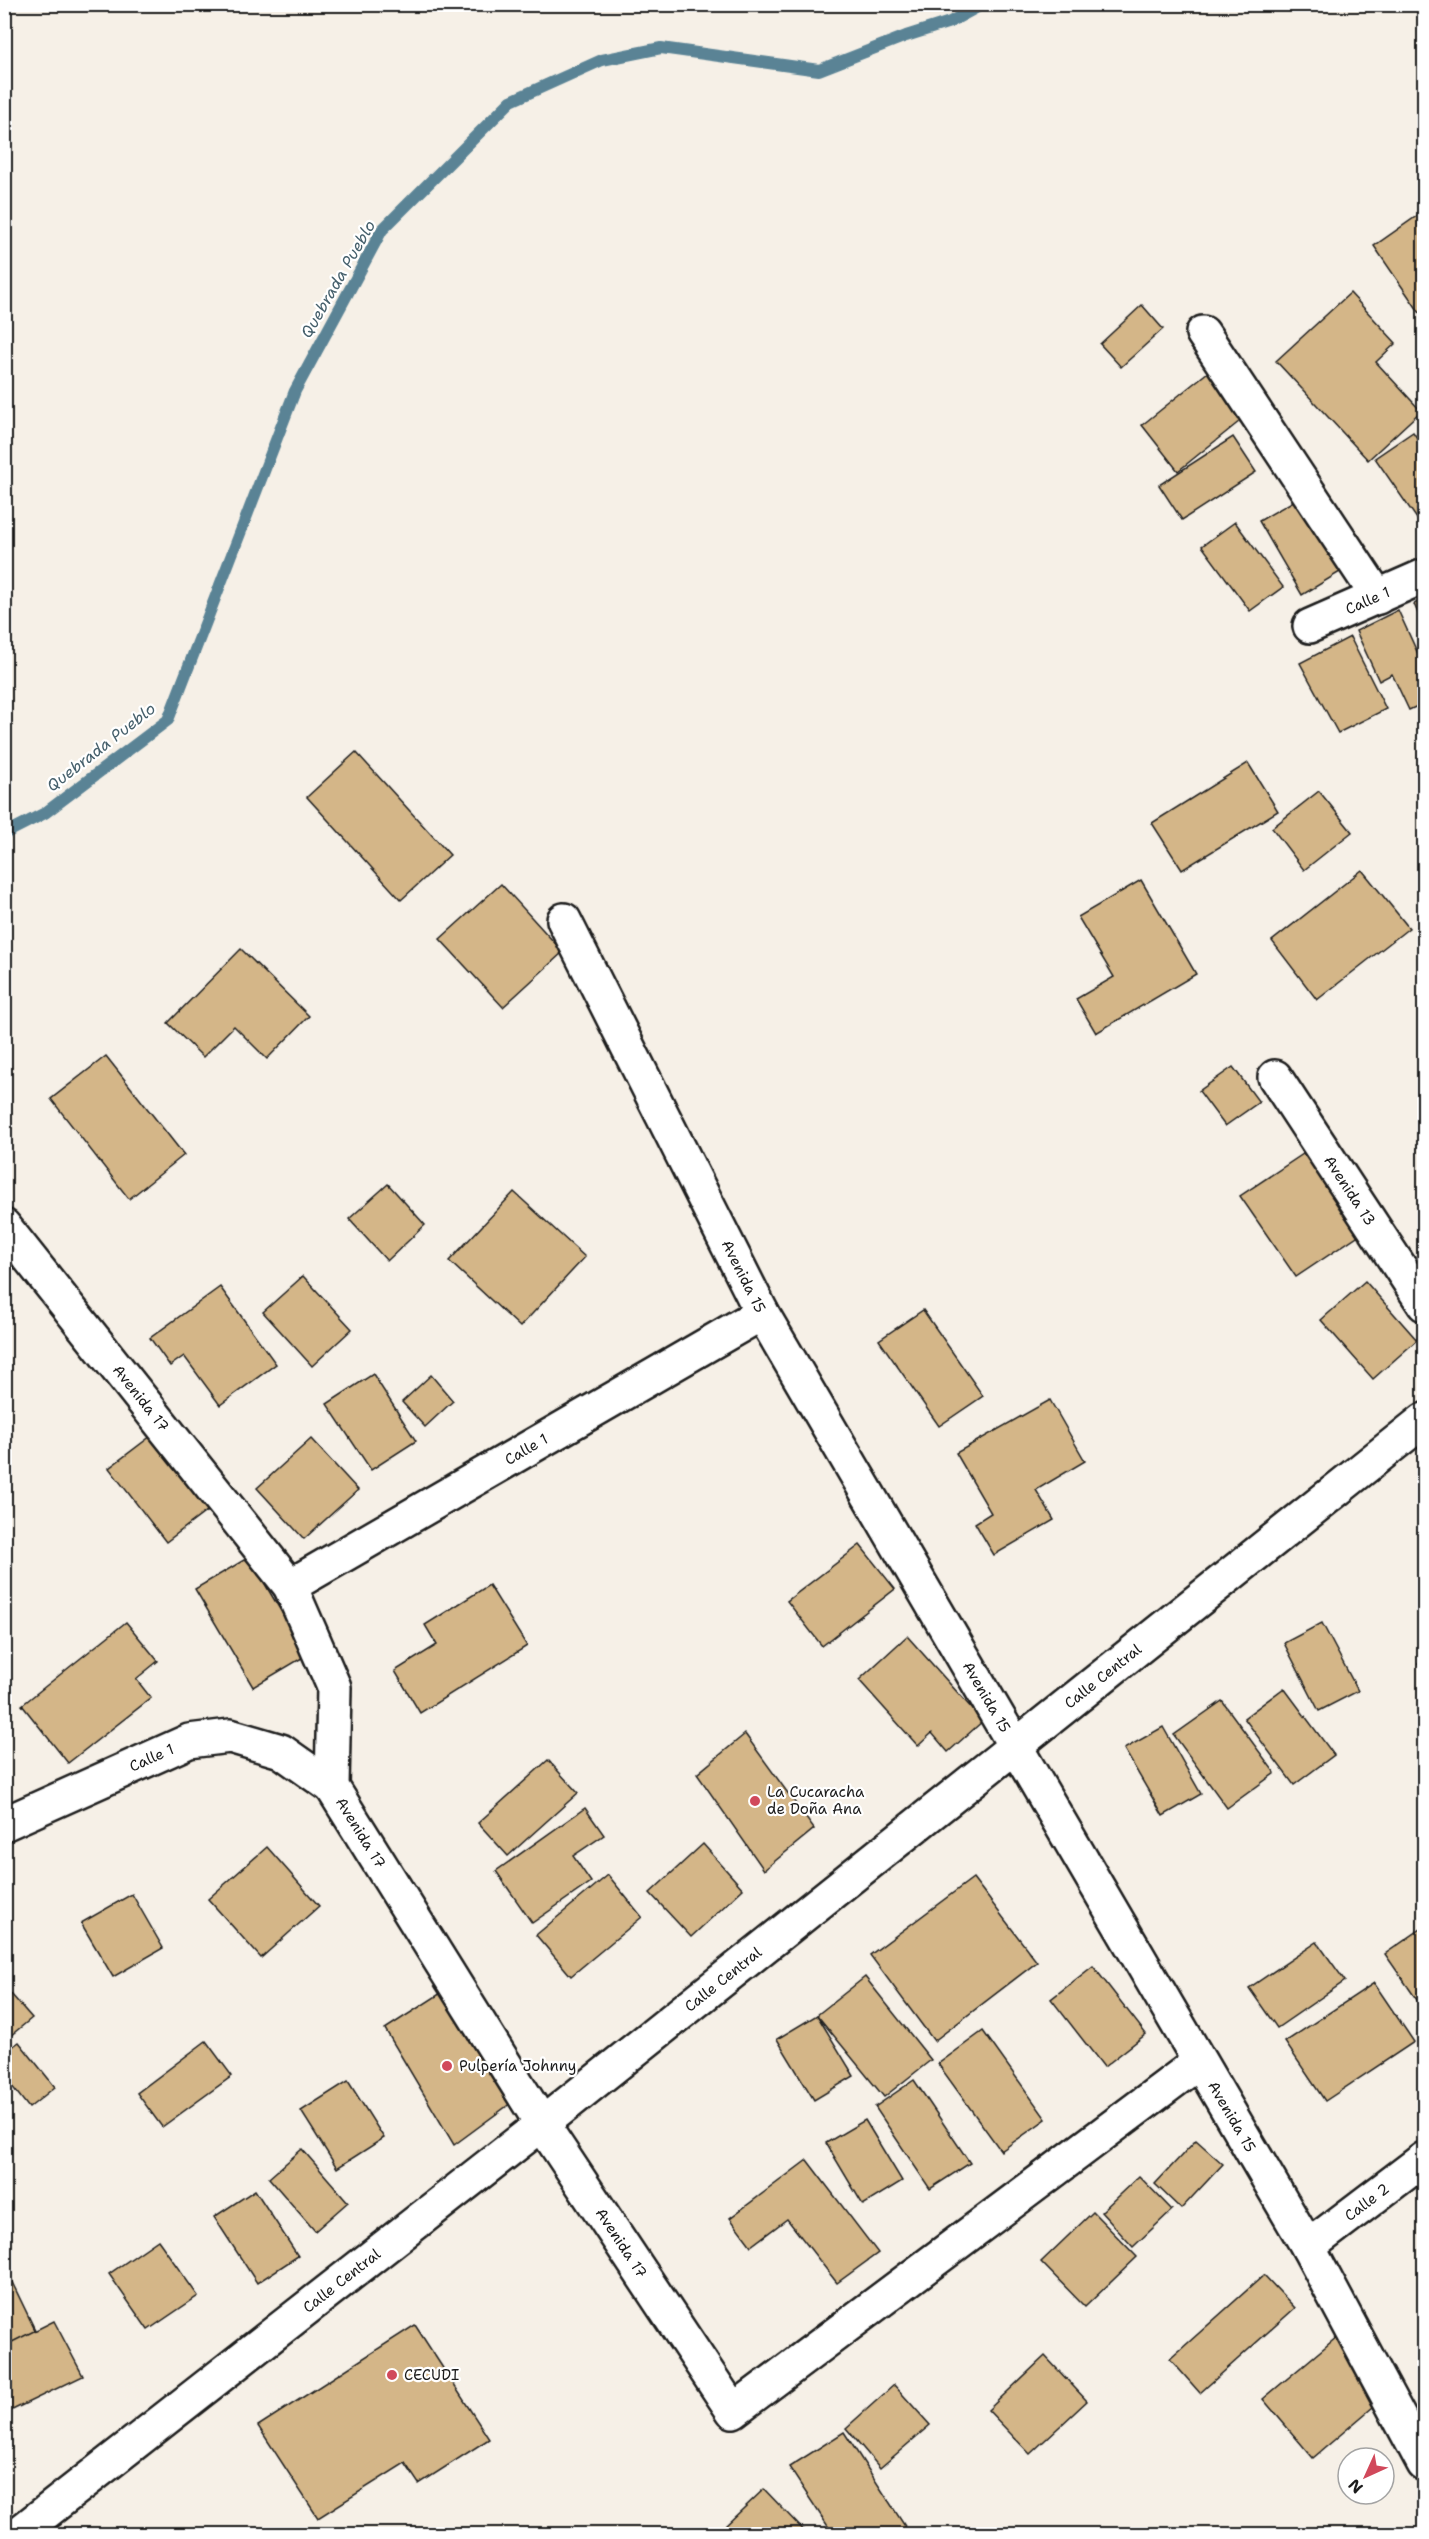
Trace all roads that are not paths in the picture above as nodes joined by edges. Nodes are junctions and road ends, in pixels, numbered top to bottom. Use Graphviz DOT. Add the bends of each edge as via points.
graph roads {
  1 [pos="1203,333"];
  2 [pos="1425,576"];
  3 [pos="1378,597"];
  4 [pos="1310,626"];
  5 [pos="564,920"];
  6 [pos="1275,1077"];
  7 [pos="4,1226"];
  8 [pos="1425,1304"];
  9 [pos="762,1313"];
  10 [pos="1425,1420"];
  11 [pos="290,1586"];
  12 [pos="1015,1744"];
  13 [pos="332,1787"];
  14 [pos="4,1824"];
  15 [pos="1199,2062"];
  16 [pos="542,2124"];
  17 [pos="1425,2159"];
  18 [pos="1308,2247"];
  19 [pos="1425,2464"];
  20 [pos="18,2535"];
  1 -- 3 [label="street"];
  2 -- 3 [label="street, Calle 1"];
  3 -- 4 [label="street, Calle 1"];
  5 -- 9 [label="street, Avenida 15"];
  6 -- 8 [label="street, Avenida 13"];
  7 -- 11 [label="street, Avenida 17"];
  9 -- 11 [label="street, Calle 1"];
  9 -- 12 [label="street, Avenida 15"];
  10 -- 12 [label="street, Calle Central"];
  11 -- 13 [label="street, Avenida 17" via="334,1687"];
  12 -- 15 [label="street, Avenida 15"];
  12 -- 16 [label="street, Calle Central"];
  13 -- 14 [label="street, Calle 1" via="281,1751 230,1736 189,1741"];
  13 -- 16 [label="street, Avenida 17"];
  15 -- 16 [label="street, Avenida 17" via="733,2411"];
  15 -- 18 [label="street, Avenida 15"];
  16 -- 20 [label="street, Calle Central"];
  17 -- 18 [label="street, Calle 2"];
  18 -- 19 [label="street, Avenida 15"];
}
